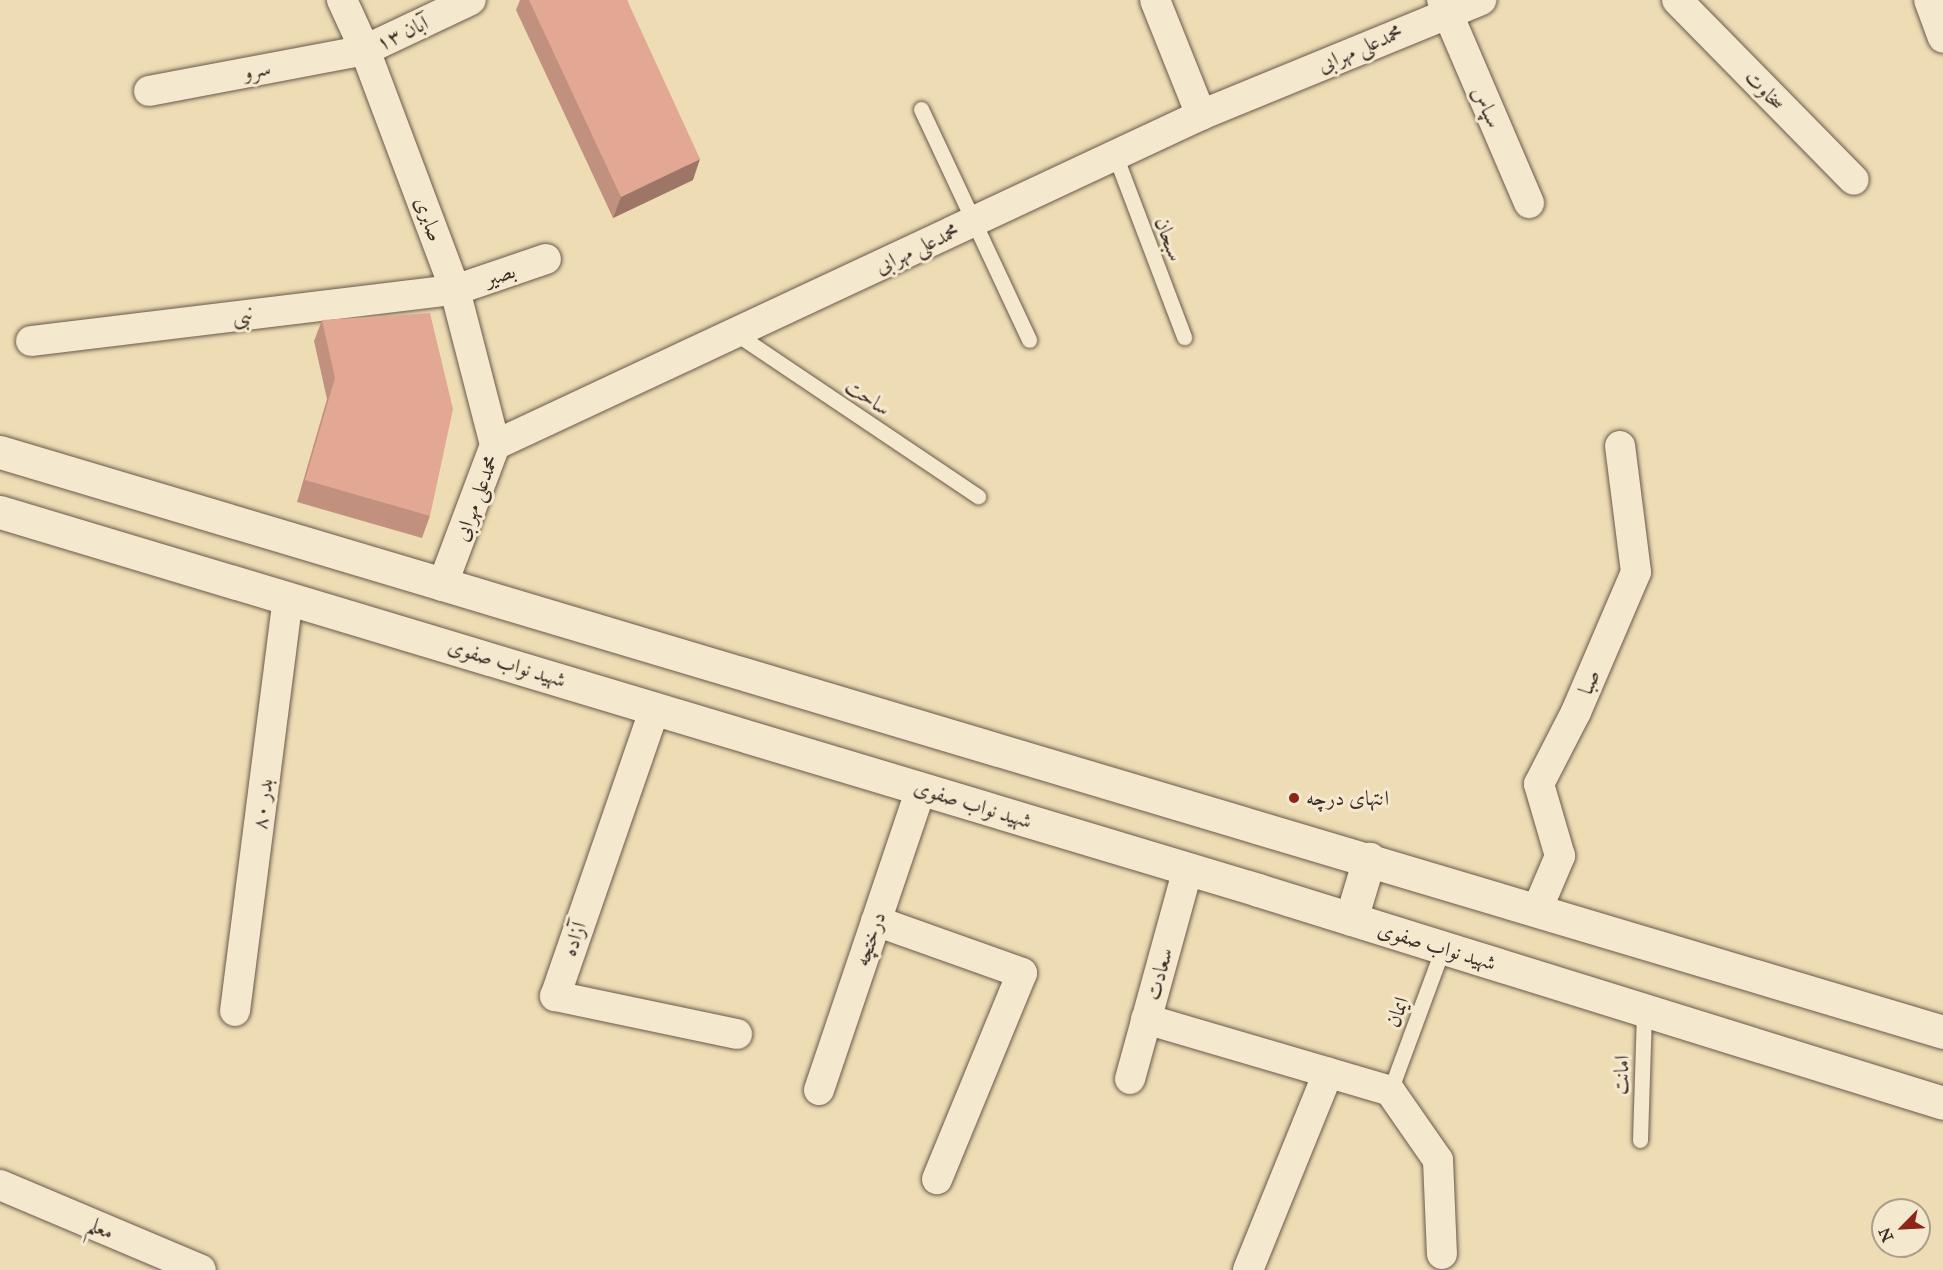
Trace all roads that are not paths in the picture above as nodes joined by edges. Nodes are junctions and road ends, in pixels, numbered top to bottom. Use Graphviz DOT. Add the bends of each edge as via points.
graph roads {
  1 [pos="342,0"];
  2 [pos="471,0"];
  3 [pos="1155,0"];
  4 [pos="1481,0"];
  5 [pos="1677,0"];
  6 [pos="1929,0"];
  7 [pos="1444,6"];
  8 [pos="1943,38"];
  9 [pos="365,50"];
  10 [pos="150,91"];
  11 [pos="921,109"];
  12 [pos="1201,115"];
  13 [pos="1115,155"];
  14 [pos="1854,180"];
  15 [pos="1529,203"];
  16 [pos="976,220"];
  17 [pos="546,259"];
  18 [pos="455,290"];
  19 [pos="735,333"];
  20 [pos="1184,337"];
  21 [pos="1029,340"];
  22 [pos="31,341"];
  23 [pos="495,445"];
  24 [pos="1620,446"];
  25 [pos="0,452"];
  26 [pos="978,496"];
  27 [pos="0,512"];
  28 [pos="442,586"];
  29 [pos="288,598"];
  30 [pos="655,708"];
  31 [pos="921,788"];
  32 [pos="1370,859"];
  33 [pos="1188,869"];
  34 [pos="1537,910"];
  35 [pos="1351,919"];
  36 [pos="876,921"];
  37 [pos="1443,948"];
  38 [pos="235,1011"];
  39 [pos="1644,1011"];
  40 [pos="1146,1019"];
  41 [pos="1943,1032"];
  42 [pos="737,1034"];
  43 [pos="1328,1073"];
  44 [pos="1130,1079"];
  45 [pos="819,1090"];
  46 [pos="1390,1091"];
  47 [pos="1943,1103"];
  48 [pos="1640,1140"];
  49 [pos="938,1179"];
  50 [pos="0,1185"];
  51 [pos="1442,1254"];
  52 [pos="201,1270"];
  53 [pos="1248,1270"];
  1 -- 9 [label="street, صابری"];
  2 -- 9 [label="street, ۱۳ آبان"];
  3 -- 12 [label="street"];
  4 -- 7 [label="street, محمدعلی مهرابی"];
  5 -- 14 [label="street, سخاوت"];
  6 -- 8 [label="street"];
  7 -- 12 [label="street, محمدعلی مهرابی"];
  7 -- 15 [label="street, سپاس"];
  9 -- 10 [label="street, سرو"];
  9 -- 18 [label="street, صابری"];
  11 -- 16 [label="lane"];
  12 -- 13 [label="street, محمدعلی مهرابی"];
  13 -- 16 [label="street, محمدعلی مهرابی"];
  13 -- 20 [label="lane, سبحان"];
  16 -- 19 [label="street, محمدعلی مهرابی"];
  16 -- 21 [label="lane"];
  17 -- 18 [label="street, بصیر"];
  18 -- 22 [label="street, نبی"];
  18 -- 23 [label="street, صابری"];
  19 -- 23 [label="street, محمدعلی مهرابی"];
  19 -- 26 [label="lane, ساحت"];
  23 -- 28 [label="street, محمدعلی مهرابی"];
  24 -- 34 [label="street, صبا" via="1636,572 1576,712 1539,784 1560,856"];
  25 -- 28 [label="main road"];
  27 -- 29 [label="main road, شهید نواب صفوی"];
  28 -- 32 [label="main road"];
  29 -- 30 [label="main road, شهید نواب صفوی"];
  29 -- 38 [label="street, بدر ۸۰"];
  30 -- 31 [label="main road, شهید نواب صفوی"];
  30 -- 42 [label="street, آزاده" via="555,996"];
  31 -- 33 [label="main road, شهید نواب صفوی"];
  31 -- 36 [label="street, درختچه"];
  32 -- 34 [label="main road"];
  32 -- 35 [label="main road"];
  33 -- 35 [label="main road, شهید نواب صفوی"];
  33 -- 40 [label="street, سعادت"];
  34 -- 41 [label="main road"];
  35 -- 37 [label="main road, شهید نواب صفوی"];
  36 -- 45 [label="street, درختچه"];
  36 -- 49 [label="street" via="1022,973"];
  37 -- 39 [label="main road, شهید نواب صفوی"];
  37 -- 46 [label="lane, ایمان"];
  39 -- 47 [label="main road, شهید نواب صفوی"];
  39 -- 48 [label="lane, امانت"];
  40 -- 43 [label="street"];
  40 -- 44 [label="street, سعادت"];
  43 -- 46 [label="street"];
  43 -- 53 [label="street"];
  46 -- 51 [label="street" via="1438,1160"];
  50 -- 52 [label="street, معلم"];
}
